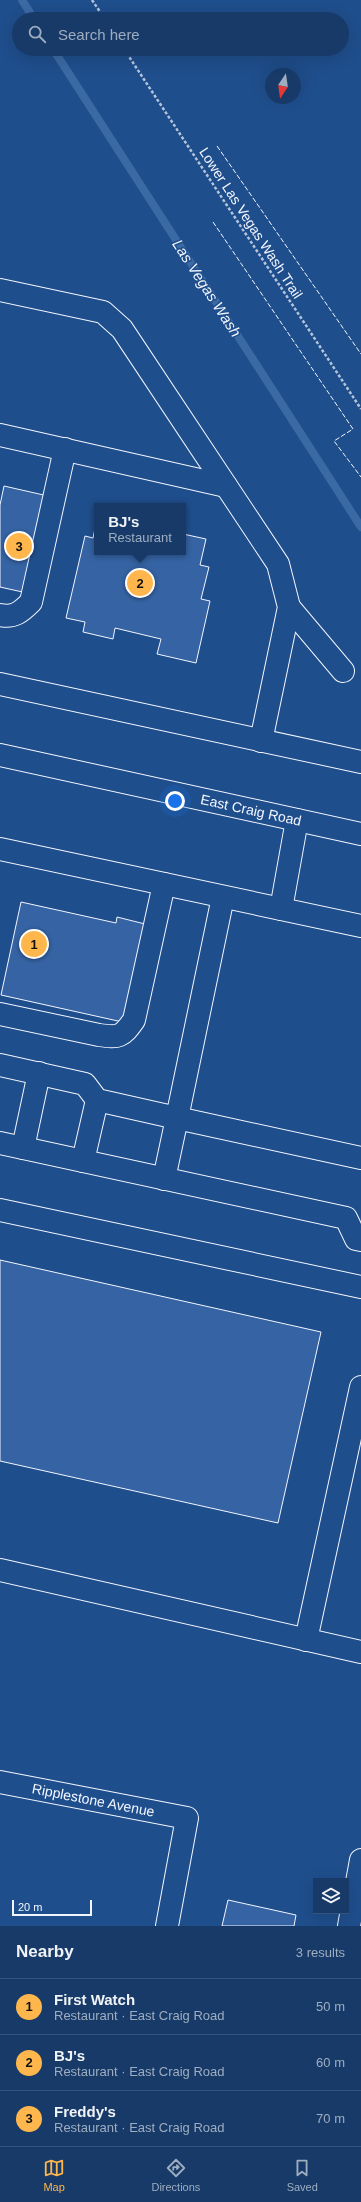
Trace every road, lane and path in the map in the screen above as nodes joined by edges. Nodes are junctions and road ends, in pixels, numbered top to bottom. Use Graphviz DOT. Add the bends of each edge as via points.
graph roads {
  1 [pos="92,0"];
  2 [pos="100,12"];
  3 [pos="129,56"];
  4 [pos="0,290"];
  5 [pos="361,408"];
  6 [pos="0,435"];
  7 [pos="65,449"];
  8 [pos="226,486"];
  9 [pos="289,607"];
  10 [pos="0,615"];
  11 [pos="343,671"];
  12 [pos="0,684"];
  13 [pos="261,741"];
  14 [pos="0,755"];
  15 [pos="361,762"];
  16 [pos="297,820"];
  17 [pos="361,834"];
  18 [pos="0,849"];
  19 [pos="164,884"];
  20 [pos="223,897"];
  21 [pos="281,909"];
  22 [pos="361,926"];
  23 [pos="0,1014"];
  24 [pos="0,1065"];
  25 [pos="39,1073"];
  26 [pos="97,1100"];
  27 [pos="177,1118"];
  28 [pos="0,1143"];
  29 [pos="23,1148"];
  30 [pos="361,1158"];
  31 [pos="83,1161"];
  32 [pos="164,1179"];
  33 [pos="0,1210"];
  34 [pos="361,1240"];
  35 [pos="361,1286"];
  36 [pos="361,1387"];
  37 [pos="0,1570"];
  38 [pos="306,1640"];
  39 [pos="361,1652"];
  40 [pos="0,1782"];
  41 [pos="361,1860"];
  42 [pos="167,1926"];
  43 [pos="349,1926"];
  1 -- 2 [label="path"];
  3 -- 5 [label="path, Lower Las Vegas Wash Trail"];
  4 -- 8 [label="main road" via="103,312 122,329"];
  6 -- 7 [label="main road"];
  7 -- 8 [label="main road"];
  7 -- 10 [label="main road" via="31,602 21,612 10,617"];
  8 -- 9 [label="main road" via="278,564"];
  9 -- 11 [label="main road"];
  9 -- 13 [label="main road"];
  12 -- 13 [label="main road"];
  13 -- 15 [label="main road"];
  14 -- 16 [label="main road, East Craig Road"];
  16 -- 17 [label="main road, East Craig Road"];
  16 -- 21 [label="main road"];
  18 -- 19 [label="main road"];
  19 -- 20 [label="main road"];
  19 -- 23 [label="main road" via="134,1020 125,1033 115,1037 99,1035"];
  20 -- 21 [label="main road"];
  20 -- 27 [label="main road"];
  21 -- 22 [label="main road"];
  24 -- 25 [label="main road"];
  25 -- 26 [label="main road" via="85,1084"];
  25 -- 29 [label="main road"];
  26 -- 27 [label="main road"];
  26 -- 31 [label="main road"];
  27 -- 30 [label="main road"];
  27 -- 32 [label="main road"];
  28 -- 29 [label="main road"];
  29 -- 31 [label="main road"];
  31 -- 32 [label="main road"];
  32 -- 34 [label="main road" via="346,1218 356,1239"];
  33 -- 35 [label="main road"];
  36 -- 38 [label="main road"];
  37 -- 38 [label="main road"];
  38 -- 39 [label="main road"];
  40 -- 42 [label="main road, Ripplestone Avenue" via="187,1818"];
  41 -- 43 [label="main road"];
}
